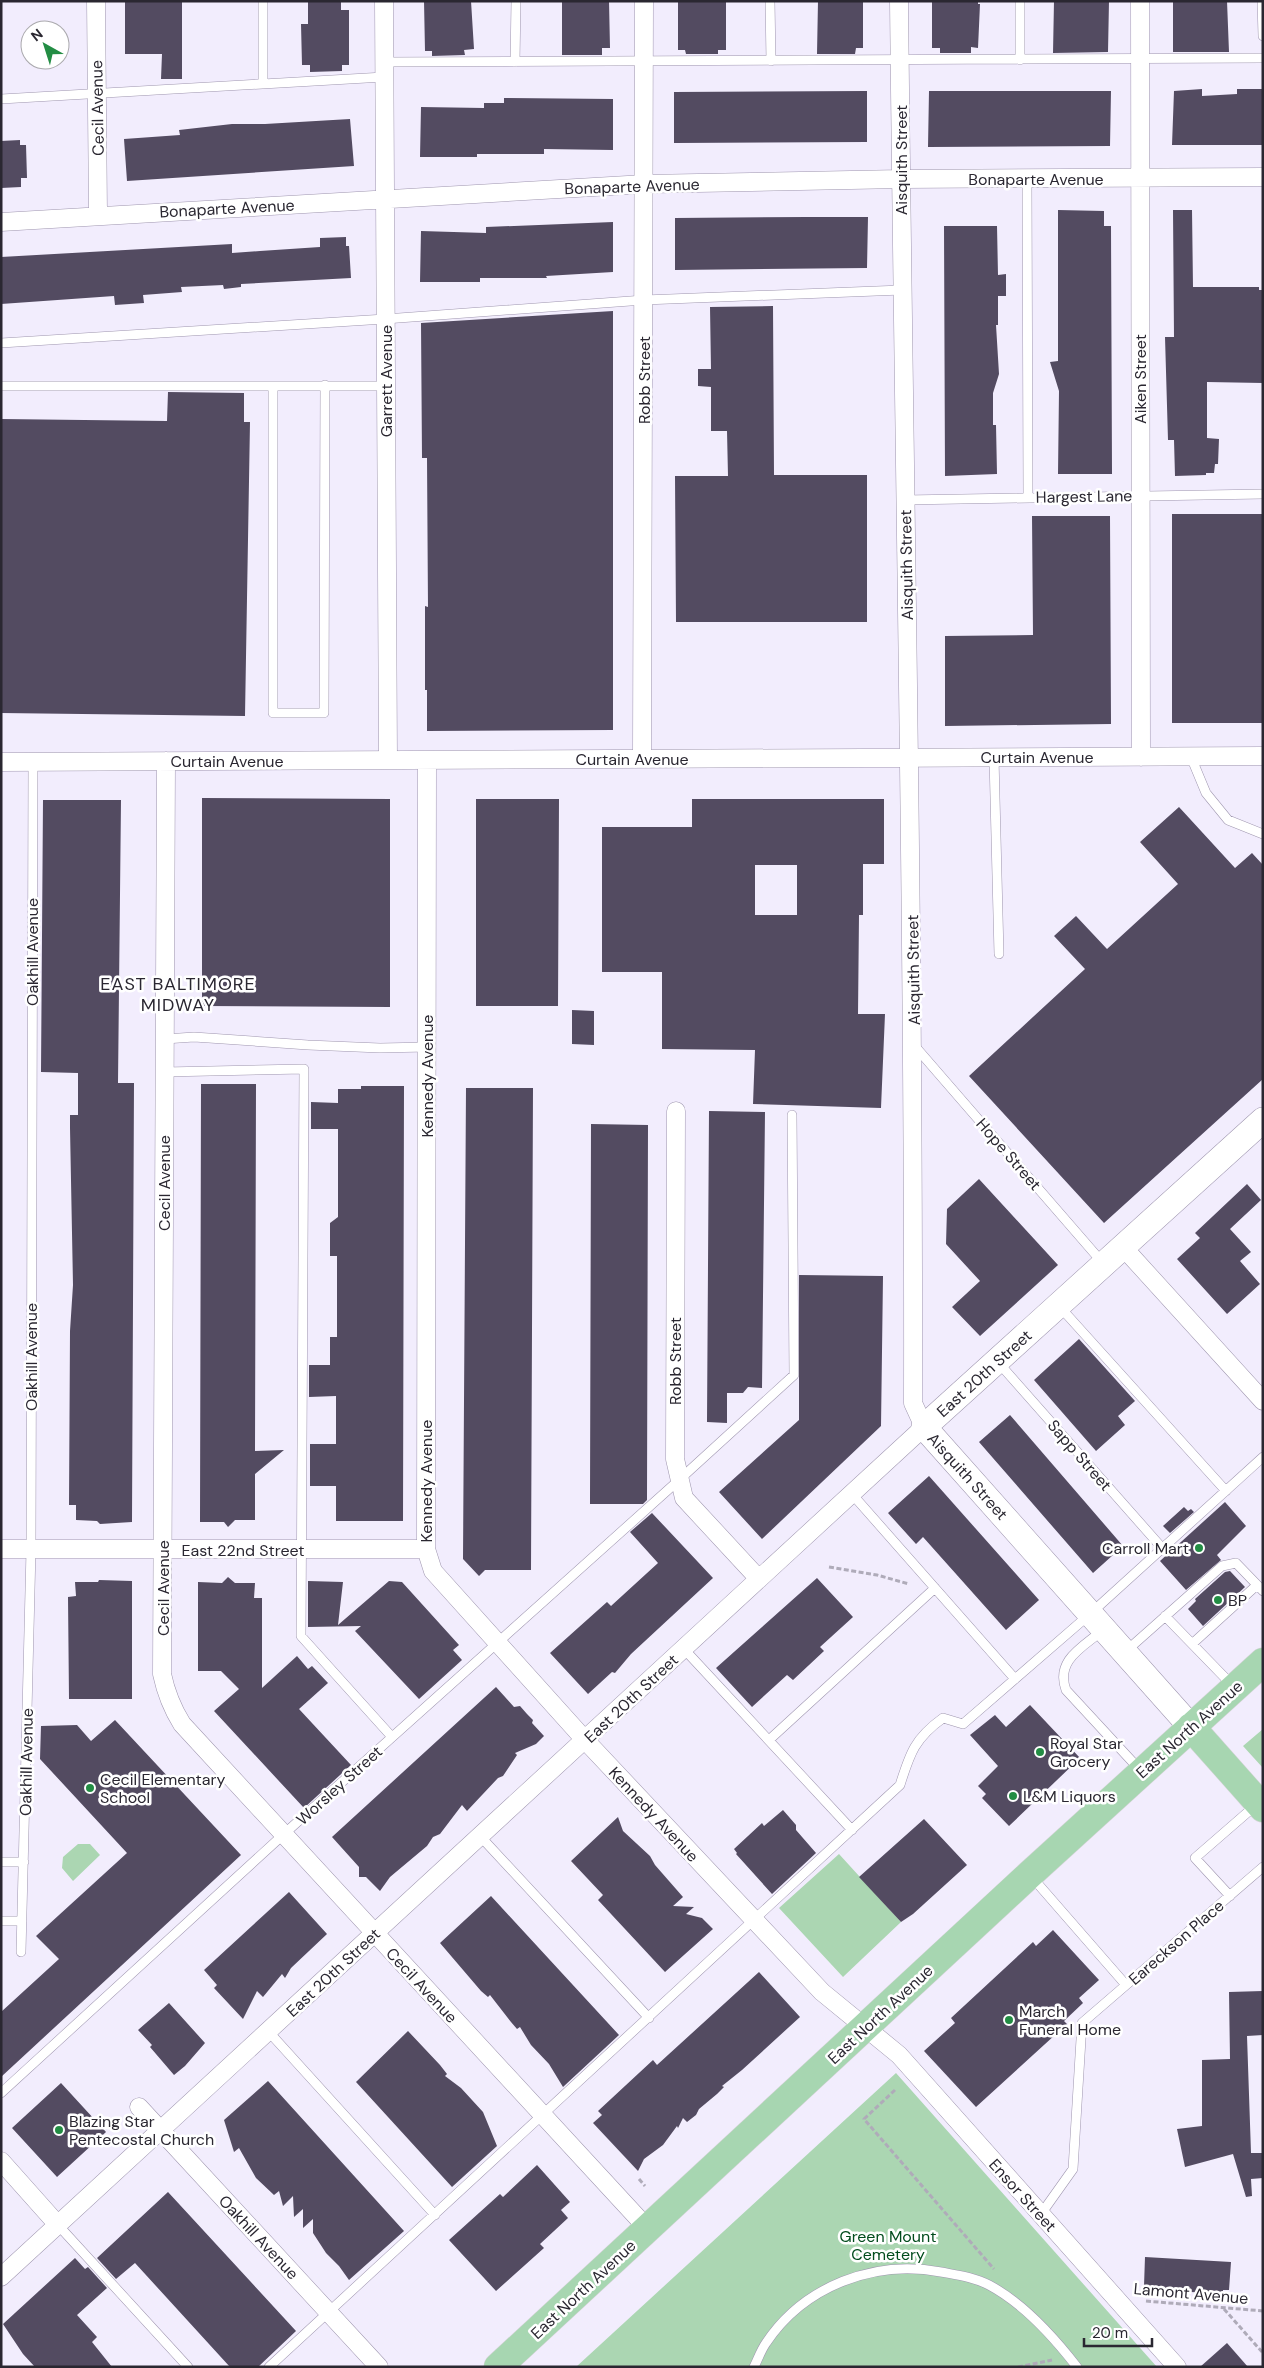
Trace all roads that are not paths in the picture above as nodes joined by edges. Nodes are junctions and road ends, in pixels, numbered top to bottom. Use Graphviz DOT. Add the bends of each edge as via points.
graph roads {
  1 [pos="96,1"];
  2 [pos="263,1"];
  3 [pos="384,1"];
  4 [pos="516,1"];
  5 [pos="644,1"];
  6 [pos="770,1"];
  7 [pos="900,1"];
  8 [pos="1020,1"];
  9 [pos="1140,1"];
  10 [pos="1262,1"];
  11 [pos="1263,36"];
  12 [pos="1263,58"];
  13 [pos="1140,59"];
  14 [pos="1020,60"];
  15 [pos="771,61"];
  16 [pos="900,61"];
  17 [pos="515,62"];
  18 [pos="644,62"];
  19 [pos="384,70"];
  20 [pos="263,84"];
  21 [pos="97,93"];
  22 [pos="1,99"];
  23 [pos="1263,177"];
  24 [pos="901,179"];
  25 [pos="1027,179"];
  26 [pos="1140,179"];
  27 [pos="645,184"];
  28 [pos="384,199"];
  29 [pos="98,215"];
  30 [pos="1,222"];
  31 [pos="902,290"];
  32 [pos="644,300"];
  33 [pos="385,319"];
  34 [pos="1,343"];
  35 [pos="325,385"];
  36 [pos="1,386"];
  37 [pos="274,386"];
  38 [pos="386,386"];
  39 [pos="1263,494"];
  40 [pos="1140,495"];
  41 [pos="1028,496"];
  42 [pos="905,500"];
  43 [pos="1263,756"];
  44 [pos="1141,757"];
  45 [pos="1191,757"];
  46 [pos="910,758"];
  47 [pos="994,758"];
  48 [pos="642,759"];
  49 [pos="388,760"];
  50 [pos="427,760"];
  51 [pos="166,761"];
  52 [pos="1,762"];
  53 [pos="33,762"];
  54 [pos="1263,834"];
  55 [pos="999,954"];
  56 [pos="165,1039"];
  57 [pos="914,1044"];
  58 [pos="427,1046"];
  59 [pos="165,1072"];
  60 [pos="676,1111"];
  61 [pos="792,1115"];
  62 [pos="1263,1120"];
  63 [pos="1123,1247"];
  64 [pos="1104,1264"];
  65 [pos="1058,1306"];
  66 [pos="997,1361"];
  67 [pos="1263,1401"];
  68 [pos="924,1427"];
  69 [pos="1263,1457"];
  70 [pos="679,1480"];
  71 [pos="1226,1491"];
  72 [pos="852,1494"];
  73 [pos="1,1549"];
  74 [pos="426,1549"];
  75 [pos="1163,1549"];
  76 [pos="31,1550"];
  77 [pos="163,1550"];
  78 [pos="301,1550"];
  79 [pos="760,1579"];
  80 [pos="935,1588"];
  81 [pos="1260,1588"];
  82 [pos="1165,1616"];
  83 [pos="1097,1622"];
  84 [pos="496,1642"];
  85 [pos="1192,1644"];
  86 [pos="684,1649"];
  87 [pos="1125,1653"];
  88 [pos="1263,1662"];
  89 [pos="1015,1679"];
  90 [pos="1234,1688"];
  91 [pos="1192,1727"];
  92 [pos="392,1737"];
  93 [pos="585,1740"];
  94 [pos="768,1740"];
  95 [pos="1142,1772"];
  96 [pos="1260,1806"];
  97 [pos="852,1830"];
  98 [pos="284,1834"];
  99 [pos="480,1836"];
  100 [pos="1,1862"];
  101 [pos="24,1862"];
  102 [pos="1263,1867"];
  103 [pos="1029,1875"];
  104 [pos="1230,1896"];
  105 [pos="1,1920"];
  106 [pos="754,1920"];
  107 [pos="22,1921"];
  108 [pos="375,1933"];
  109 [pos="21,1952"];
  110 [pos="1126,1985"];
  111 [pos="649,2018"];
  112 [pos="866,2026"];
  113 [pos="268,2031"];
  114 [pos="1,2093"];
  115 [pos="139,2107"];
  116 [pos="543,2116"];
  117 [pos="161,2130"];
  118 [pos="1,2162"];
  119 [pos="1041,2214"];
  120 [pos="435,2215"];
  121 [pos="58,2225"];
  122 [pos="648,2229"];
  123 [pos="1,2277"];
  124 [pos="329,2312"];
  125 [pos="188,2367"];
  126 [pos="270,2367"];
  127 [pos="380,2367"];
  128 [pos="498,2367"];
  129 [pos="754,2367"];
  130 [pos="1077,2367"];
  131 [pos="1177,2367"];
  1 -- 21 [label="street, Cecil Avenue"];
  2 -- 20 [label="lane"];
  3 -- 19 [label="street, Garrett Avenue"];
  4 -- 17 [label="lane"];
  5 -- 18 [label="street, Robb Street"];
  6 -- 15 [label="lane"];
  7 -- 16 [label="street, Aisquith Street"];
  8 -- 14 [label="lane"];
  9 -- 13 [label="street, Aiken Street"];
  10 -- 11 [label="lane"];
  12 -- 13 [label="lane"];
  13 -- 14 [label="lane"];
  13 -- 26 [label="street, Aiken Street"];
  14 -- 16 [label="lane"];
  15 -- 16 [label="lane"];
  15 -- 18 [label="lane"];
  16 -- 24 [label="street, Aisquith Street"];
  17 -- 18 [label="lane"];
  17 -- 19 [label="lane"];
  18 -- 27 [label="street, Robb Street"];
  19 -- 20 [label="lane"];
  19 -- 28 [label="street, Garrett Avenue"];
  20 -- 21 [label="lane"];
  21 -- 22 [label="lane"];
  21 -- 29 [label="street, Cecil Avenue"];
  23 -- 26 [label="street, Bonaparte Avenue"];
  24 -- 25 [label="street, Bonaparte Avenue"];
  24 -- 27 [label="street, Bonaparte Avenue"];
  24 -- 31 [label="street, Aisquith Street"];
  25 -- 26 [label="street, Bonaparte Avenue"];
  25 -- 41 [label="lane"];
  26 -- 40 [label="street, Aiken Street"];
  27 -- 28 [label="street, Bonaparte Avenue"];
  27 -- 32 [label="street, Robb Street"];
  28 -- 29 [label="street, Bonaparte Avenue"];
  28 -- 33 [label="street, Garrett Avenue"];
  29 -- 30 [label="street, Bonaparte Avenue"];
  31 -- 32 [label="lane"];
  31 -- 42 [label="street, Aisquith Street"];
  32 -- 33 [label="lane"];
  32 -- 48 [label="street, Robb Street"];
  33 -- 34 [label="lane"];
  33 -- 38 [label="street, Garrett Avenue"];
  35 -- 37 [label="lane"];
  35 -- 37 [label="lane" via="324,713 273,713"];
  35 -- 38 [label="lane"];
  36 -- 37 [label="lane"];
  38 -- 49 [label="street, Garrett Avenue"];
  39 -- 40 [label="lane, Hargest Lane"];
  40 -- 41 [label="lane, Hargest Lane"];
  40 -- 44 [label="street, Aiken Street"];
  41 -- 42 [label="lane, Hargest Lane"];
  42 -- 46 [label="street, Aisquith Street"];
  43 -- 45 [label="street, Curtain Avenue"];
  44 -- 45 [label="street, Curtain Avenue"];
  44 -- 47 [label="street, Curtain Avenue"];
  45 -- 54 [label="lane" via="1206,793 1228,820"];
  46 -- 47 [label="street, Curtain Avenue"];
  46 -- 48 [label="street, Curtain Avenue"];
  46 -- 57 [label="street, Aisquith Street"];
  47 -- 55 [label="lane"];
  48 -- 50 [label="street, Curtain Avenue"];
  49 -- 50 [label="street, Curtain Avenue"];
  49 -- 51 [label="street, Curtain Avenue"];
  50 -- 58 [label="street, Kennedy Avenue"];
  51 -- 53 [label="street, Curtain Avenue"];
  51 -- 56 [label="street, Cecil Avenue"];
  52 -- 53 [label="street, Curtain Avenue"];
  53 -- 76 [label="lane, Oakhill Avenue"];
  56 -- 58 [label="lane" via="194,1037 380,1048"];
  56 -- 59 [label="street, Cecil Avenue"];
  57 -- 64 [label="lane, Hope Street"];
  57 -- 68 [label="street, Aisquith Street" via="913,1403"];
  58 -- 74 [label="street, Kennedy Avenue"];
  59 -- 77 [label="street, Cecil Avenue"];
  59 -- 78 [label="lane" via="304,1069"];
  60 -- 70 [label="street, Robb Street" via="675,1459"];
  61 -- 70 [label="lane, Worsley Street" via="794,1375"];
  62 -- 63 [label="street, East 20th Street"];
  63 -- 64 [label="street, East 20th Street"];
  63 -- 67 [label="street"];
  64 -- 65 [label="street, East 20th Street"];
  65 -- 66 [label="street, East 20th Street"];
  65 -- 71 [label="lane"];
  66 -- 68 [label="street, East 20th Street"];
  66 -- 75 [label="lane, Sapp Street"];
  68 -- 72 [label="street, East 20th Street"];
  68 -- 83 [label="street, Aisquith Street"];
  69 -- 71 [label="lane"];
  70 -- 79 [label="street, Robb Street" via="684,1498"];
  70 -- 84 [label="lane, Worsley Street"];
  71 -- 75 [label="lane"];
  72 -- 79 [label="street, East 20th Street"];
  72 -- 80 [label="lane"];
  73 -- 76 [label="street, East 22nd Street"];
  74 -- 78 [label="street, East 22nd Street"];
  74 -- 84 [label="street, Kennedy Avenue" via="433,1571"];
  75 -- 83 [label="lane"];
  76 -- 77 [label="street, East 22nd Street"];
  76 -- 101 [label="lane, Oakhill Avenue"];
  77 -- 78 [label="street, East 22nd Street"];
  77 -- 98 [label="street, Cecil Avenue" via="162,1674 171,1706 182,1724"];
  78 -- 92 [label="lane" via="301,1636"];
  79 -- 86 [label="street, East 20th Street"];
  80 -- 89 [label="lane"];
  80 -- 94 [label="lane"];
  81 -- 82 [label="lane" via="1236,1563 1222,1566"];
  81 -- 85 [label="lane"];
  82 -- 85 [label="lane"];
  82 -- 87 [label="lane"];
  83 -- 87 [label="street, Aisquith Street"];
  83 -- 89 [label="lane"];
  83 -- 95 [label="lane" via="1064,1668 1062,1678 1066,1690"];
  84 -- 92 [label="lane, Worsley Street"];
  84 -- 93 [label="street, Kennedy Avenue"];
  85 -- 90 [label="lane"];
  86 -- 93 [label="street, East 20th Street"];
  86 -- 94 [label="lane"];
  87 -- 91 [label="street, Aisquith Street"];
  88 -- 90 [label="main road, East North Avenue"];
  89 -- 97 [label="lane" via="963,1724 943,1718 928,1729 910,1753 900,1785"];
  90 -- 91 [label="main road, East North Avenue"];
  91 -- 95 [label="main road, East North Avenue"];
  91 -- 96 [label="main road, Aisquith Street"];
  92 -- 98 [label="lane, Worsley Street"];
  93 -- 99 [label="street, East 20th Street"];
  93 -- 106 [label="street, Kennedy Avenue"];
  94 -- 97 [label="lane"];
  95 -- 103 [label="main road, East North Avenue"];
  96 -- 104 [label="lane" via="1195,1858"];
  97 -- 106 [label="lane"];
  98 -- 108 [label="street, Cecil Avenue"];
  98 -- 114 [label="lane, Worsley Street"];
  99 -- 108 [label="street, East 20th Street"];
  99 -- 111 [label="lane"];
  100 -- 101 [label="lane"];
  101 -- 107 [label="lane, Oakhill Avenue"];
  102 -- 104 [label="lane, Eareckson Place"];
  103 -- 110 [label="lane"];
  103 -- 112 [label="main road, East North Avenue"];
  104 -- 110 [label="lane, Eareckson Place"];
  105 -- 107 [label="lane"];
  106 -- 111 [label="lane"];
  106 -- 112 [label="street, Kennedy Avenue" via="822,1992"];
  107 -- 109 [label="lane, Oakhill Avenue"];
  108 -- 113 [label="street, East 20th Street"];
  108 -- 116 [label="street, Cecil Avenue"];
  110 -- 119 [label="lane, Eareckson Place" via="1082,2023 1073,2169"];
  111 -- 116 [label="lane"];
  112 -- 119 [label="street, Ensor Street" via="900,2055"];
  112 -- 122 [label="main road, East North Avenue"];
  113 -- 117 [label="street, East 20th Street"];
  113 -- 120 [label="lane"];
  115 -- 117 [label="street, Oakhill Avenue"];
  116 -- 120 [label="lane"];
  116 -- 122 [label="street, Cecil Avenue"];
  117 -- 121 [label="street, East 20th Street"];
  117 -- 124 [label="street, Oakhill Avenue"];
  118 -- 121 [label="street"];
  119 -- 131 [label="street, Ensor Street"];
  120 -- 124 [label="lane"];
  121 -- 123 [label="street, East 20th Street"];
  121 -- 125 [label="lane"];
  122 -- 128 [label="main road, East North Avenue"];
  124 -- 126 [label="lane"];
  124 -- 127 [label="street, Oakhill Avenue"];
  129 -- 130 [label="lane" via="766,2343 806,2301 829,2287 889,2268 926,2269 965,2276 987,2284 1011,2299"];
}
